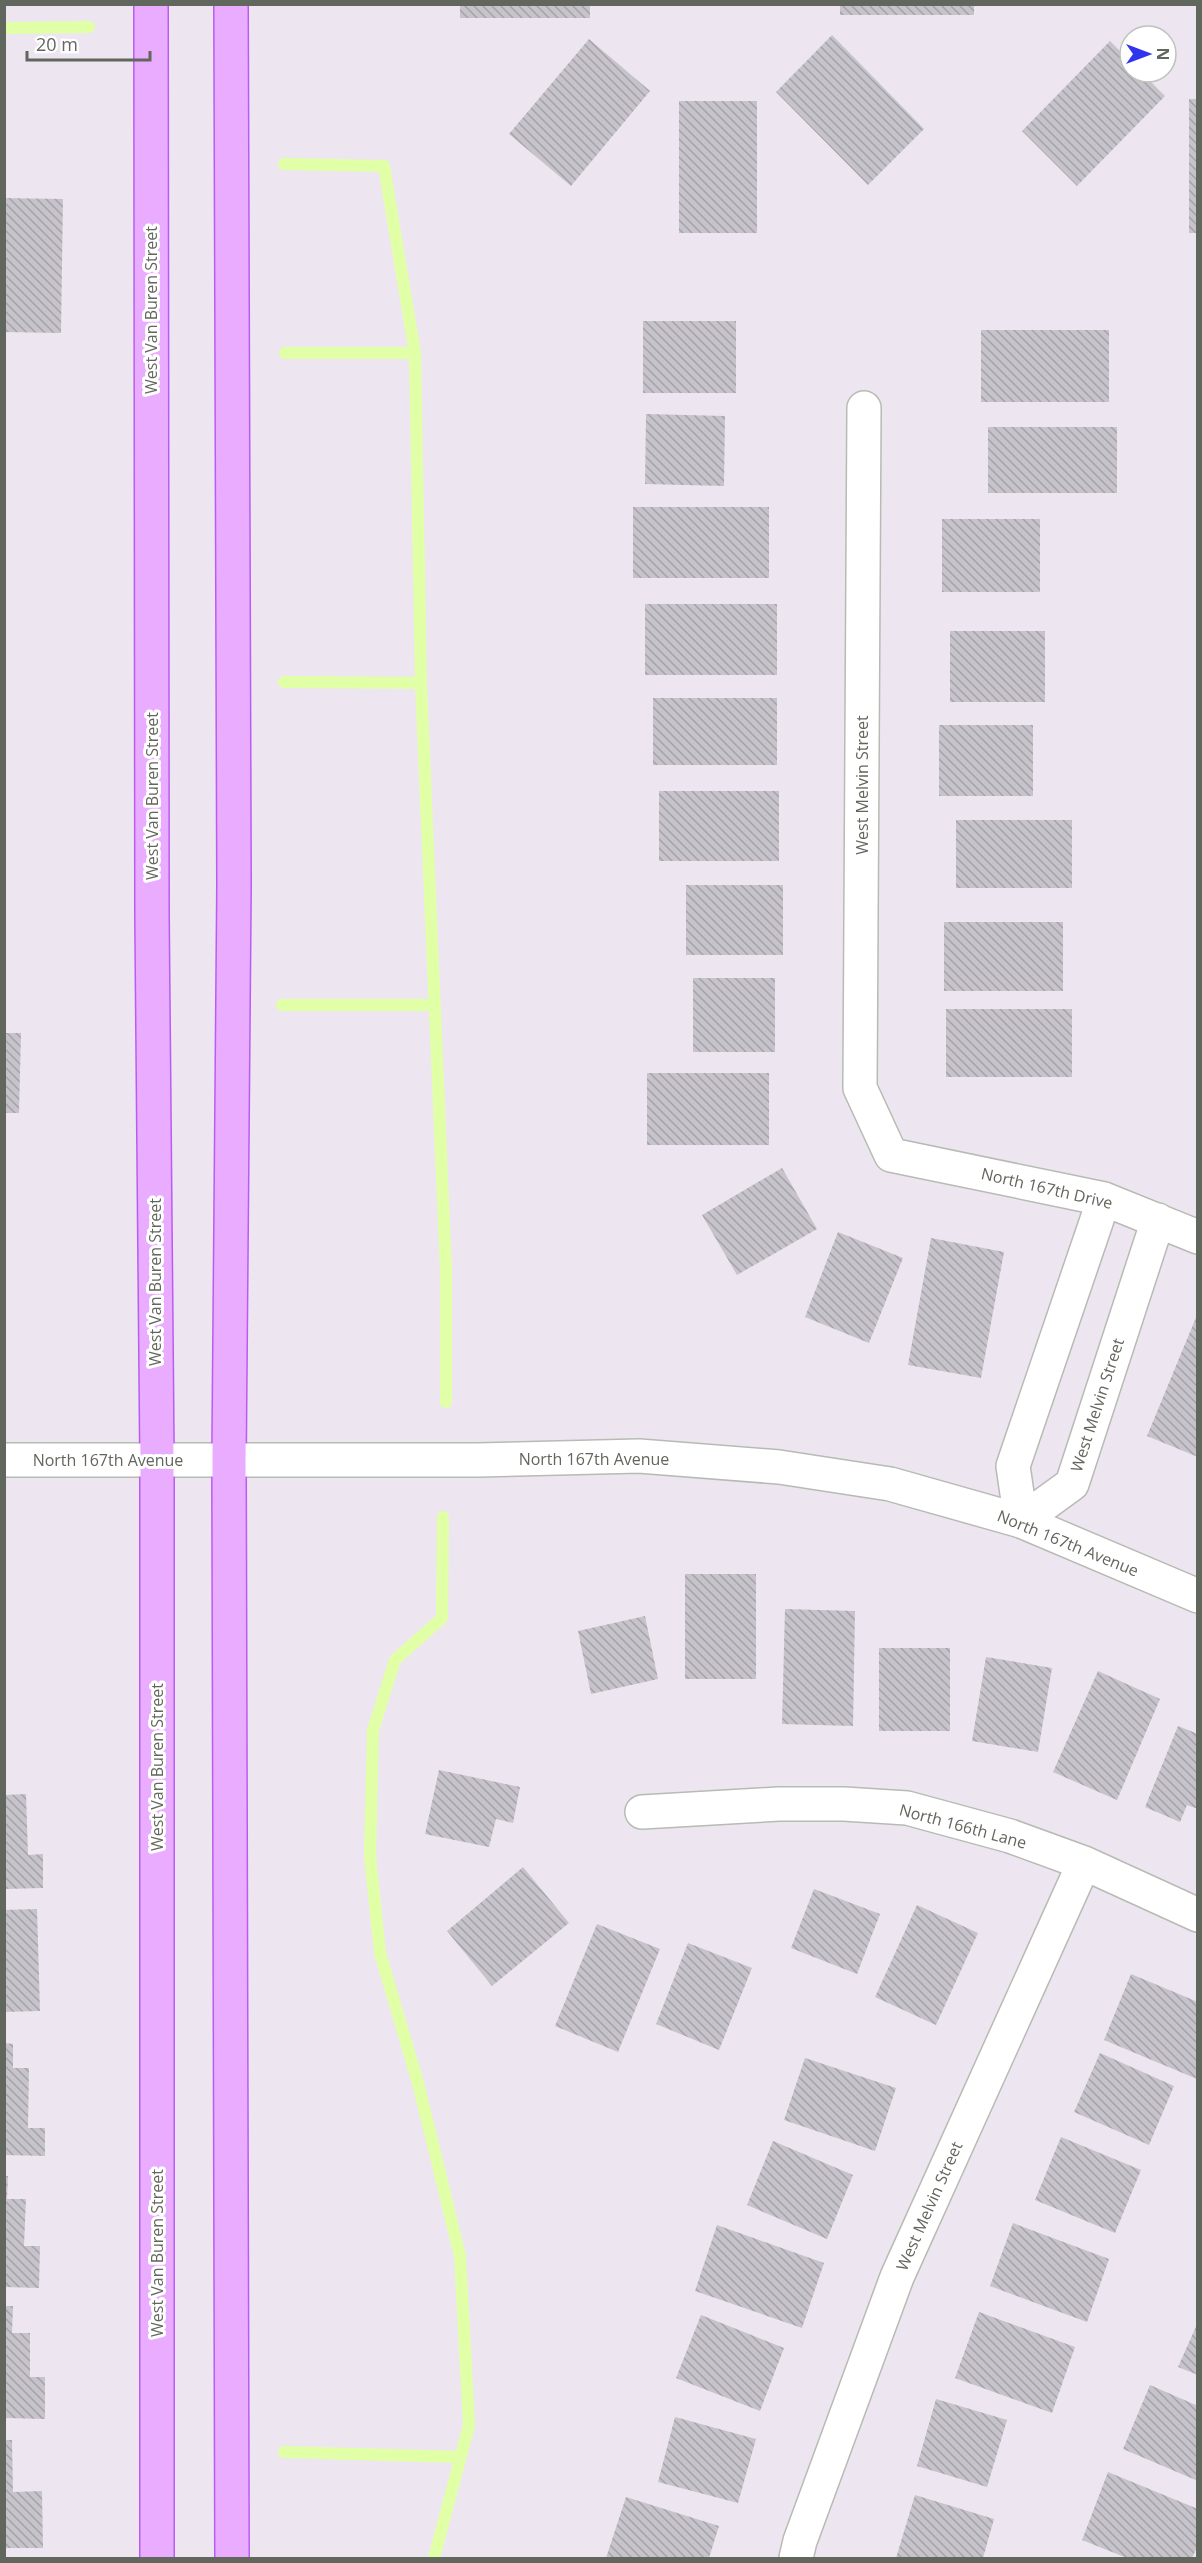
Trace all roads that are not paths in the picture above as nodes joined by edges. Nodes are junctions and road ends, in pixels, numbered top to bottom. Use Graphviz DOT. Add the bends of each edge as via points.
graph roads {
  1 [pos="151,4"];
  2 [pos="231,4"];
  3 [pos="864,408"];
  4 [pos="891,1155"];
  5 [pos="1104,1199"];
  6 [pos="1158,1220"];
  7 [pos="1197,1237"];
  8 [pos="4,1460"];
  9 [pos="157,1460"];
  10 [pos="230,1460"];
  11 [pos="1021,1521"];
  12 [pos="1197,1596"];
  13 [pos="642,1812"];
  14 [pos="1084,1863"];
  15 [pos="1197,1915"];
  16 [pos="157,2559"];
  17 [pos="232,2559"];
  18 [pos="796,2559"];
  1 -- 9 [label="main road, West Van Buren Street"];
  2 -- 10 [label="main road" via="234,886"];
  3 -- 4 [label="street, West Melvin Street" via="860,1088"];
  4 -- 5 [label="street, North 167th Drive"];
  5 -- 6 [label="street, North 167th Drive"];
  5 -- 11 [label="street" via="1013,1466"];
  6 -- 7 [label="street, North 167th Drive"];
  6 -- 11 [label="street, West Melvin Street" via="1072,1484"];
  8 -- 9 [label="street, North 167th Avenue"];
  9 -- 10 [label="street, North 167th Avenue"];
  9 -- 16 [label="main road, West Van Buren Street"];
  10 -- 11 [label="street, North 167th Avenue" via="639,1456 779,1467 890,1484"];
  10 -- 17 [label="main road"];
  11 -- 12 [label="street, North 167th Avenue"];
  13 -- 14 [label="street, North 166th Lane" via="779,1804 907,1808 1010,1836"];
  14 -- 15 [label="street, North 166th Lane"];
  14 -- 18 [label="street, West Melvin Street" via="897,2277"];
}
